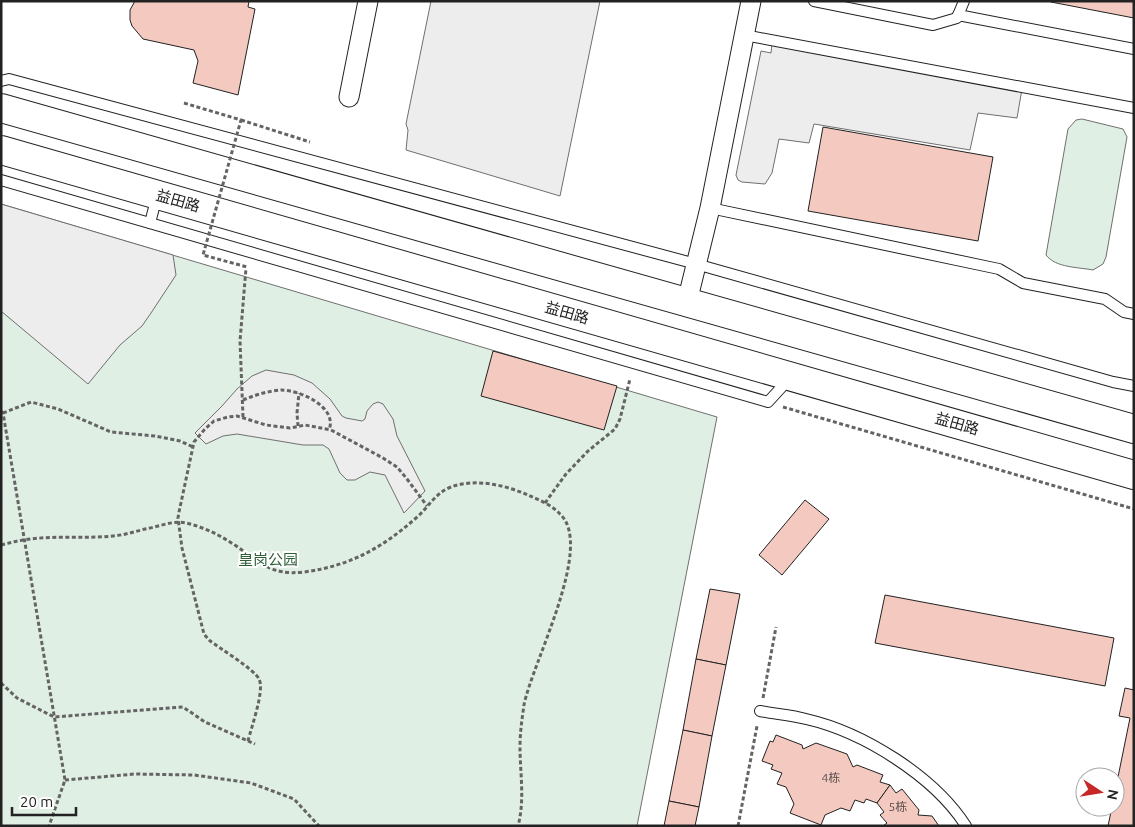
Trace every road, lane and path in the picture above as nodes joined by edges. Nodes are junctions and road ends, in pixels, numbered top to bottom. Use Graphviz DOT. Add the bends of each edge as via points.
graph roads {
  1 [pos="368,1"];
  2 [pos="750,1"];
  3 [pos="814,1"];
  4 [pos="964,1"];
  5 [pos="958,15"];
  6 [pos="744,35"];
  7 [pos="1134,49"];
  8 [pos="1,81"];
  9 [pos="349,97"];
  10 [pos="184,103"];
  11 [pos="1,108"];
  12 [pos="1134,108"];
  13 [pos="241,120"];
  14 [pos="313,142"];
  15 [pos="1,150"];
  16 [pos="1,180"];
  17 [pos="158,195"];
  18 [pos="710,208"];
  19 [pos="150,223"];
  20 [pos="696,264"];
  21 [pos="687,302"];
  22 [pos="1134,314"];
  23 [pos="791,377"];
  24 [pos="630,379"];
  25 [pos="1134,386"];
  26 [pos="299,394"];
  27 [pos="243,400"];
  28 [pos="768,402"];
  29 [pos="2,412"];
  30 [pos="243,417"];
  31 [pos="298,426"];
  32 [pos="1134,429"];
  33 [pos="329,430"];
  34 [pos="193,447"];
  35 [pos="1134,475"];
  36 [pos="544,503"];
  37 [pos="427,506"];
  38 [pos="1134,508"];
  39 [pos="179,522"];
  40 [pos="25,540"];
  41 [pos="1,545"];
  42 [pos="1,684"];
  43 [pos="760,711"];
  44 [pos="54,717"];
  45 [pos="248,741"];
  46 [pos="255,744"];
  47 [pos="65,780"];
  48 [pos="50,826"];
  49 [pos="319,826"];
  50 [pos="518,826"];
  51 [pos="966,826"];
  1 -- 9 [label="street"];
  2 -- 6 [label="street"];
  3 -- 5 [label="lane" via="932,25"];
  4 -- 5 [label="lane"];
  5 -- 7 [label="lane"];
  6 -- 12 [label="lane"];
  6 -- 18 [label="street"];
  8 -- 20 [label="lane" via="9,79"];
  10 -- 13 [label="path, bridge"];
  11 -- 21 [label="main road"];
  13 -- 14 [label="path"];
  13 -- 27 [label="path, bridge" via="203,254 247,267 240,341"];
  15 -- 17 [label="main road, 益田路"];
  16 -- 19 [label="lane"];
  17 -- 19 [label="lane"];
  17 -- 23 [label="main road, 益田路"];
  18 -- 20 [label="street"];
  18 -- 22 [label="lane" via="999,269 1023,282 1105,299 1124,312"];
  19 -- 28 [label="lane"];
  20 -- 21 [label="street"];
  20 -- 25 [label="lane"];
  21 -- 32 [label="main road"];
  23 -- 28 [label="lane"];
  23 -- 35 [label="main road, 益田路"];
  24 -- 36 [label="path" via="615,429 566,474"];
  26 -- 27 [label="path" via="284,390"];
  26 -- 31 [label="path"];
  26 -- 33 [label="path" via="328,413"];
  27 -- 30 [label="path"];
  28 -- 38 [label="path"];
  29 -- 34 [label="path" via="31,402 58,408 111,432 155,436"];
  29 -- 40 [label="path"];
  30 -- 31 [label="path" via="266,425"];
  30 -- 34 [label="path" via="228,416 214,422 198,436"];
  31 -- 33 [label="path"];
  33 -- 37 [label="path" via="397,467"];
  34 -- 39 [label="path"];
  36 -- 37 [label="path" via="520,491 470,483 447,488"];
  36 -- 50 [label="path" via="562,514 568,525 571,550 563,593 525,701 520,728 522,813"];
  37 -- 39 [label="path" via="378,548 350,561 304,572 272,569 221,536"];
  39 -- 40 [label="path" via="115,536"];
  39 -- 45 [label="path" via="204,634 260,680"];
  40 -- 41 [label="path"];
  40 -- 44 [label="path"];
  42 -- 44 [label="path" via="16,698"];
  43 -- 51 [label="lane" via="806,719 851,733 892,755 929,784"];
  44 -- 45 [label="path" via="183,707 205,722"];
  44 -- 47 [label="path"];
  45 -- 46 [label="path"];
  47 -- 48 [label="path"];
  47 -- 49 [label="path" via="135,774 194,775 251,782 294,799"];
}
